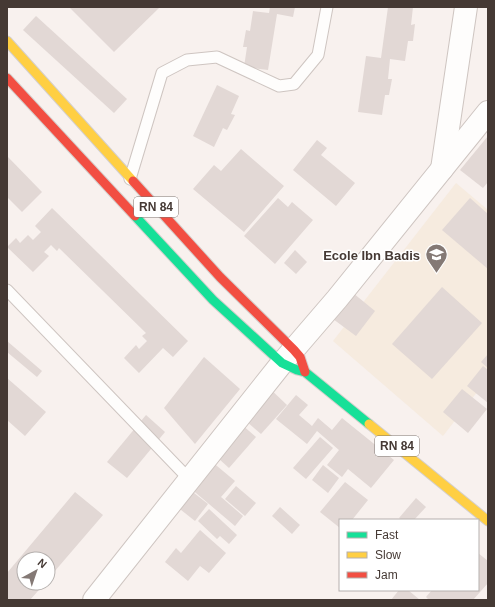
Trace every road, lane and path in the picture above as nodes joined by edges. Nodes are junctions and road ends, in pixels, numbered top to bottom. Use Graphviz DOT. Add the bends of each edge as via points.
graph roads {
  1 [pos="327,7"];
  2 [pos="466,7"];
  3 [pos="7,41"];
  4 [pos="7,78"];
  5 [pos="488,112"];
  6 [pos="442,170"];
  7 [pos="130,179"];
  8 [pos="7,290"];
  9 [pos="288,356"];
  10 [pos="305,372"];
  11 [pos="190,480"];
  12 [pos="488,521"];
  13 [pos="94,600"];
  1 -- 7 [label="lane" via="318,54 294,84 279,86 217,57 187,60 162,73"];
  2 -- 6 [label="street"];
  3 -- 7 [label="main road, RN 84"];
  4 -- 9 [label="main road, RN 84" via="213,300"];
  5 -- 6 [label="street"];
  6 -- 9 [label="street"];
  7 -- 9 [label="main road, RN 84"];
  8 -- 11 [label="lane"];
  9 -- 10 [label="main road, RN 84" via="297,370"];
  9 -- 10 [label="main road, RN 84" via="300,357"];
  9 -- 11 [label="street"];
  10 -- 12 [label="main road, RN 84"];
  11 -- 13 [label="street"];
}
